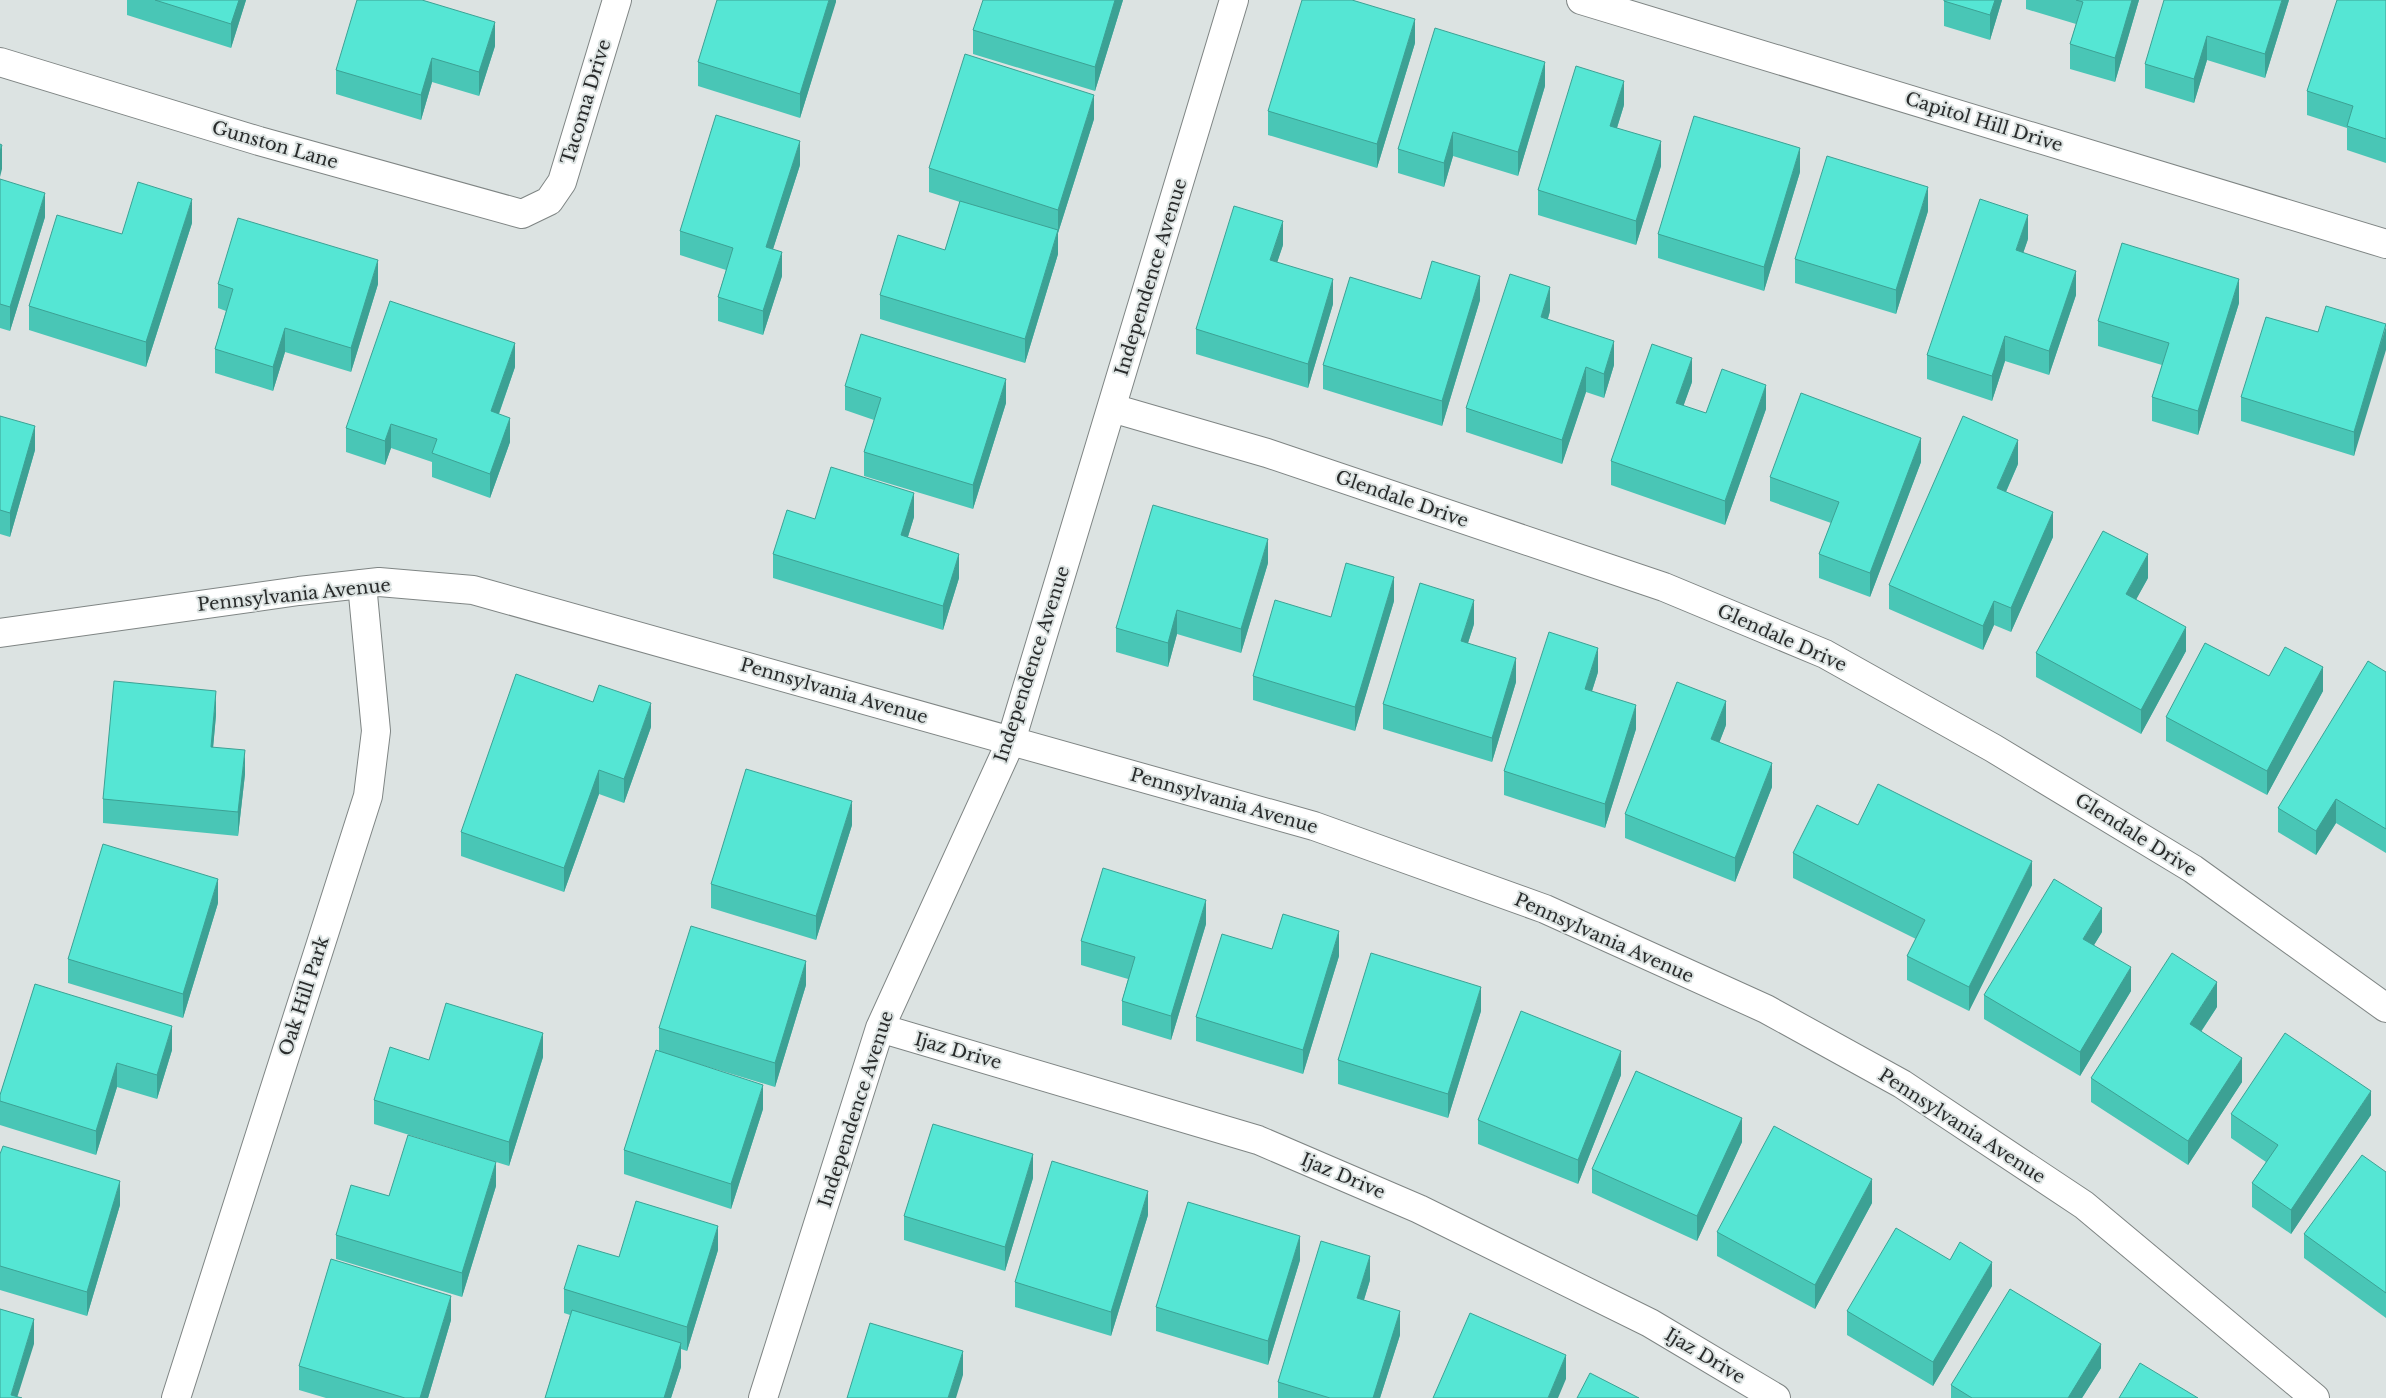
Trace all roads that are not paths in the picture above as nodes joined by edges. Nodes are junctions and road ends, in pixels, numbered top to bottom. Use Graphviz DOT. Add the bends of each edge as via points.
graph roads {
  1 [pos="617,0"];
  2 [pos="1234,0"];
  3 [pos="1581,0"];
  4 [pos="0,62"];
  5 [pos="549,201"];
  6 [pos="2386,244"];
  7 [pos="1112,408"];
  8 [pos="362,584"];
  9 [pos="0,633"];
  10 [pos="1011,741"];
  11 [pos="2386,1008"];
  12 [pos="880,1028"];
  13 [pos="176,1398"];
  14 [pos="763,1398"];
  15 [pos="1776,1398"];
  16 [pos="2315,1398"];
  1 -- 5 [label="street, Tacoma Drive" via="562,182"];
  2 -- 7 [label="street, Independence Avenue"];
  3 -- 6 [label="street, Capitol Hill Drive"];
  4 -- 5 [label="street, Gunston Lane" via="259,141 522,214"];
  7 -- 10 [label="street, Independence Avenue"];
  7 -- 11 [label="street, Glendale Drive" via="1267,453 1654,584 1825,654 1993,748 2192,869"];
  8 -- 9 [label="street, Pennsylvania Avenue"];
  8 -- 10 [label="street, Pennsylvania Avenue" via="379,582 473,590"];
  8 -- 13 [label="street, Oak Hill Park" via="376,731 368,796"];
  10 -- 12 [label="street, Independence Avenue"];
  10 -- 16 [label="street, Pennsylvania Avenue" via="1314,826 1545,909 1766,1009 1902,1084 2084,1206"];
  12 -- 14 [label="street, Independence Avenue"];
  12 -- 15 [label="street, Ijaz Drive" via="1258,1140 1420,1209 1641,1318"];
}
